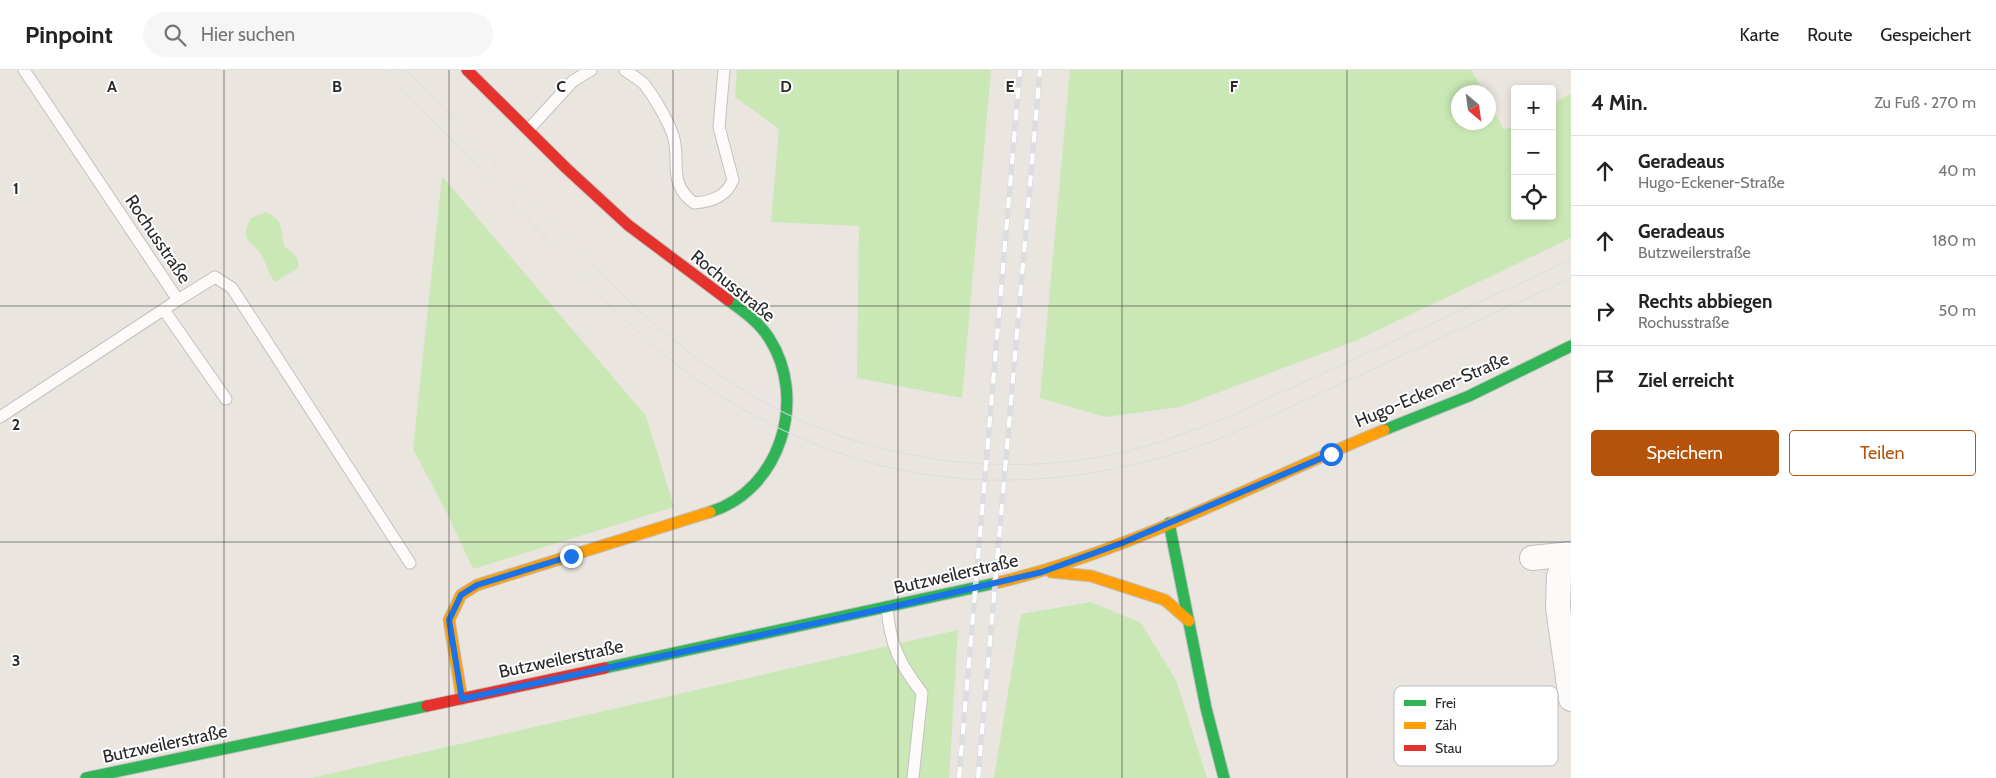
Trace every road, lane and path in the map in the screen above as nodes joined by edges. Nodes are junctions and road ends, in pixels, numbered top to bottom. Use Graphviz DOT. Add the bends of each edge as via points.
graph roads {
  1 [pos="24,70"];
  2 [pos="467,70"];
  3 [pos="591,70"];
  4 [pos="625,70"];
  5 [pos="724,70"];
  6 [pos="528,131"];
  7 [pos="178,300"];
  8 [pos="164,310"];
  9 [pos="1571,346"];
  10 [pos="226,399"];
  11 [pos="0,417"];
  12 [pos="1169,523"];
  13 [pos="1570,554"];
  14 [pos="1532,558"];
  15 [pos="410,563"];
  16 [pos="1042,572"];
  17 [pos="887,608"];
  18 [pos="1189,621"];
  19 [pos="462,699"];
  20 [pos="1571,699"];
  21 [pos="86,778"];
  22 [pos="913,778"];
  23 [pos="1224,778"];
  1 -- 7 [label="lane, Rochusstraße"];
  2 -- 6 [label="main road, Rochusstraße"];
  3 -- 6 [label="lane" via="573,81"];
  4 -- 5 [label="lane" via="644,84 664,116 674,138 678,183 684,196 694,203 716,200 733,180 719,127"];
  6 -- 19 [label="main road, Rochusstraße" via="582,185 636,232 751,318 769,338 787,381 787,416 776,455 766,471 740,496 719,509 477,585 461,595 449,620"];
  7 -- 8 [label="lane, Rochusstraße"];
  7 -- 15 [label="lane" via="215,277 232,288"];
  8 -- 10 [label="lane"];
  8 -- 11 [label="lane, Rochusstraße"];
  9 -- 12 [label="main road, Hugo-Eckener-Straße" via="1469,396"];
  12 -- 16 [label="main road, Butzweilerstraße"];
  12 -- 18 [label="main road"];
  13 -- 14 [label="street"];
  13 -- 20 [label="street" via="1559,576 1558,608"];
  16 -- 17 [label="main road, Butzweilerstraße"];
  16 -- 18 [label="main road, Butzweilerstraße" via="1091,576 1157,597"];
  17 -- 19 [label="main road, Butzweilerstraße"];
  17 -- 22 [label="lane" via="889,635 901,666 922,693"];
  18 -- 23 [label="main road"];
  19 -- 21 [label="main road, Butzweilerstraße"];
}
